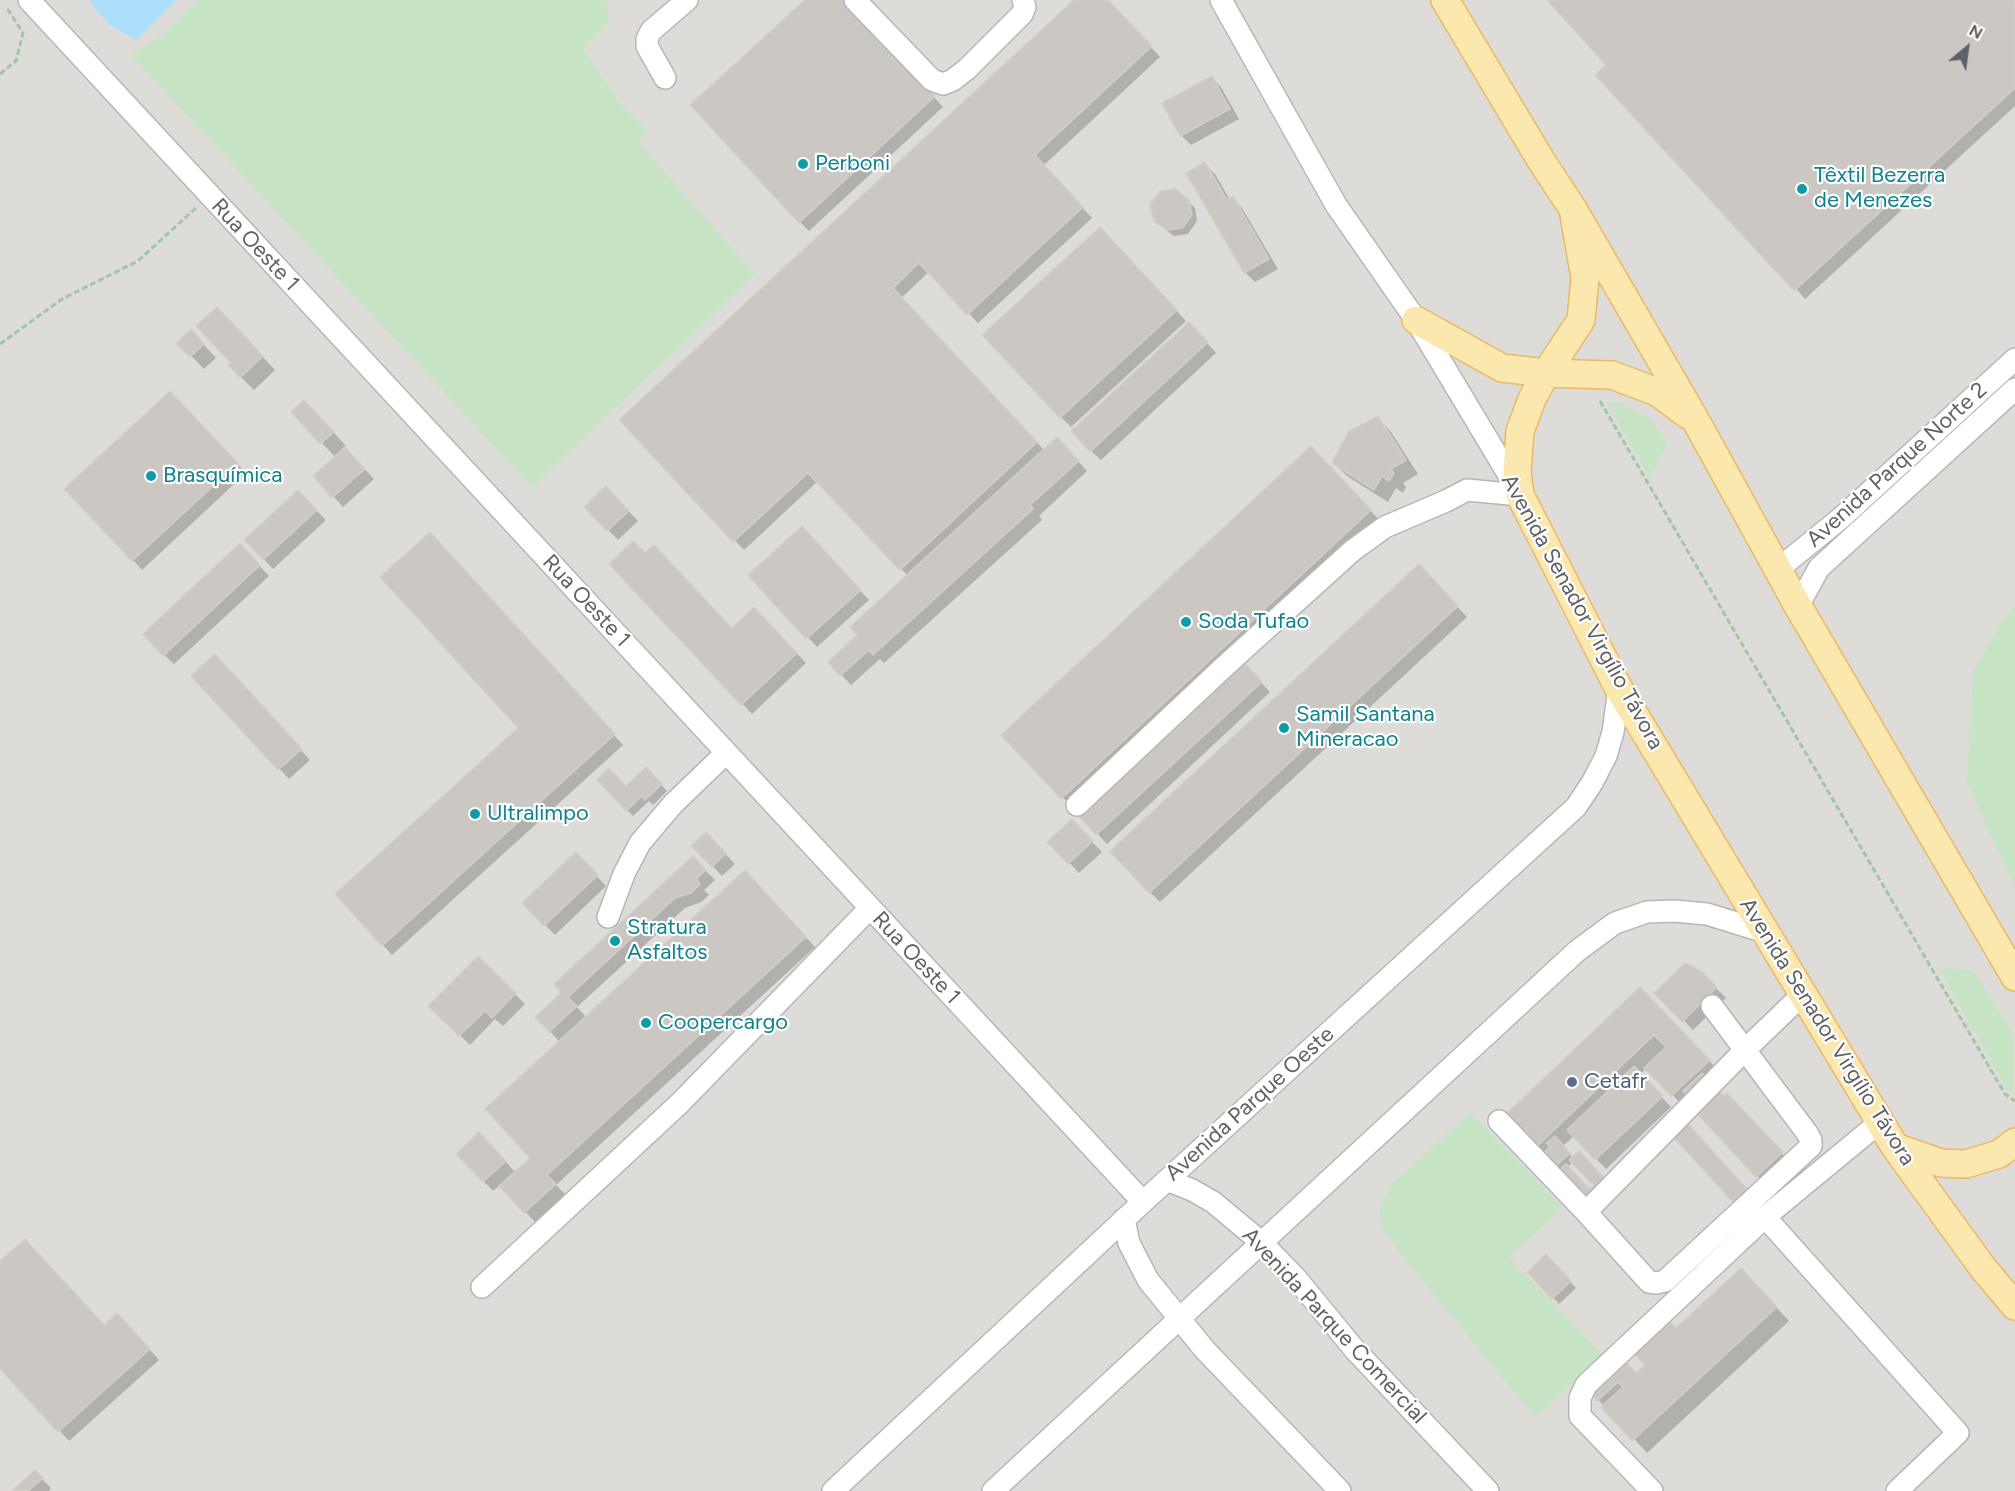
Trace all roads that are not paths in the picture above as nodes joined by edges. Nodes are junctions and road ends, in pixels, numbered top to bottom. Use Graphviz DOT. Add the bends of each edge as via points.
graph roads {
  1 [pos="29,0"];
  2 [pos="687,0"];
  3 [pos="855,0"];
  4 [pos="1023,0"];
  5 [pos="1221,0"];
  6 [pos="1445,0"];
  7 [pos="665,78"];
  8 [pos="1573,209"];
  9 [pos="1416,321"];
  10 [pos="2015,359"];
  11 [pos="1546,373"];
  12 [pos="2015,389"];
  13 [pos="1696,421"];
  14 [pos="1520,495"];
  15 [pos="1777,570"];
  16 [pos="1797,606"];
  17 [pos="1619,688"];
  18 [pos="726,753"];
  19 [pos="1077,805"];
  20 [pos="870,908"];
  21 [pos="608,917"];
  22 [pos="1765,932"];
  23 [pos="2015,977"];
  24 [pos="1803,994"];
  25 [pos="1712,1005"];
  26 [pos="1745,1050"];
  27 [pos="1499,1120"];
  28 [pos="1880,1122"];
  29 [pos="2015,1142"];
  30 [pos="1895,1146"];
  31 [pos="1167,1180"];
  32 [pos="1143,1202"];
  33 [pos="1586,1212"];
  34 [pos="1765,1217"];
  35 [pos="1124,1219"];
  36 [pos="1261,1242"];
  37 [pos="483,1287"];
  38 [pos="2015,1306"];
  39 [pos="1179,1319"];
  40 [pos="833,1491"];
  41 [pos="993,1491"];
  42 [pos="1340,1491"];
  43 [pos="1488,1491"];
  44 [pos="1652,1491"];
  45 [pos="1897,1491"];
  1 -- 18 [label="street, Rua Oeste 1"];
  2 -- 7 [label="street" via="647,39"];
  3 -- 4 [label="street" via="932,80 943,84 967,69 1022,14"];
  5 -- 9 [label="street, Avenida Senador Virgílio Távora" via="1336,205"];
  6 -- 8 [label="main road"];
  8 -- 11 [label="main road" via="1585,278 1581,320"];
  8 -- 13 [label="main road"];
  9 -- 11 [label="main road" via="1502,368"];
  9 -- 14 [label="street, Avenida Senador Virgílio Távora"];
  10 -- 15 [label="street, Avenida Parque Norte 2" via="1841,518"];
  11 -- 13 [label="main road" via="1612,375 1657,392"];
  11 -- 14 [label="main road" via="1520,431"];
  12 -- 16 [label="street, Avenida Parque Norte 2" via="1819,568"];
  13 -- 15 [label="main road"];
  14 -- 17 [label="main road, Avenida Senador Virgílio Távora"];
  14 -- 19 [label="street" via="1467,490 1385,527 1352,551 1233,658"];
  15 -- 16 [label="main road"];
  16 -- 23 [label="main road"];
  17 -- 22 [label="main road, Avenida Senador Virgílio Távora"];
  17 -- 31 [label="street, Avenida Parque Oeste" via="1606,756 1576,807"];
  18 -- 20 [label="street, Rua Oeste 1"];
  18 -- 21 [label="street" via="673,804 640,843"];
  20 -- 32 [label="street, Rua Oeste 1"];
  20 -- 37 [label="street" via="680,1103"];
  22 -- 24 [label="main road, Avenida Senador Virgílio Távora"];
  22 -- 36 [label="street" via="1707,914 1674,911 1647,912 1615,923 1577,951"];
  24 -- 26 [label="street"];
  24 -- 28 [label="main road, Avenida Senador Virgílio Távora"];
  25 -- 26 [label="street"];
  26 -- 33 [label="street"];
  26 -- 33 [label="street" via="1807,1133 1811,1146 1806,1152 1665,1281 1649,1282"];
  27 -- 33 [label="street"];
  28 -- 30 [label="main road, Avenida Senador Virgílio Távora"];
  28 -- 34 [label="street"];
  29 -- 30 [label="main road" via="1999,1154 1966,1164 1941,1163"];
  30 -- 38 [label="main road, Avenida Senador Virgílio Távora"];
  31 -- 32 [label="street, Avenida Parque Oeste"];
  31 -- 36 [label="street, Avenida Parque Comercial" via="1213,1202"];
  32 -- 35 [label="street, Avenida Parque Oeste"];
  34 -- 44 [label="street" via="1586,1385 1580,1398 1580,1416"];
  34 -- 45 [label="street" via="1958,1433"];
  35 -- 39 [label="street" via="1136,1261"];
  35 -- 40 [label="street, Avenida Parque Oeste"];
  36 -- 39 [label="street"];
  36 -- 43 [label="street, Avenida Parque Comercial"];
  39 -- 41 [label="street"];
  39 -- 42 [label="street"];
}
